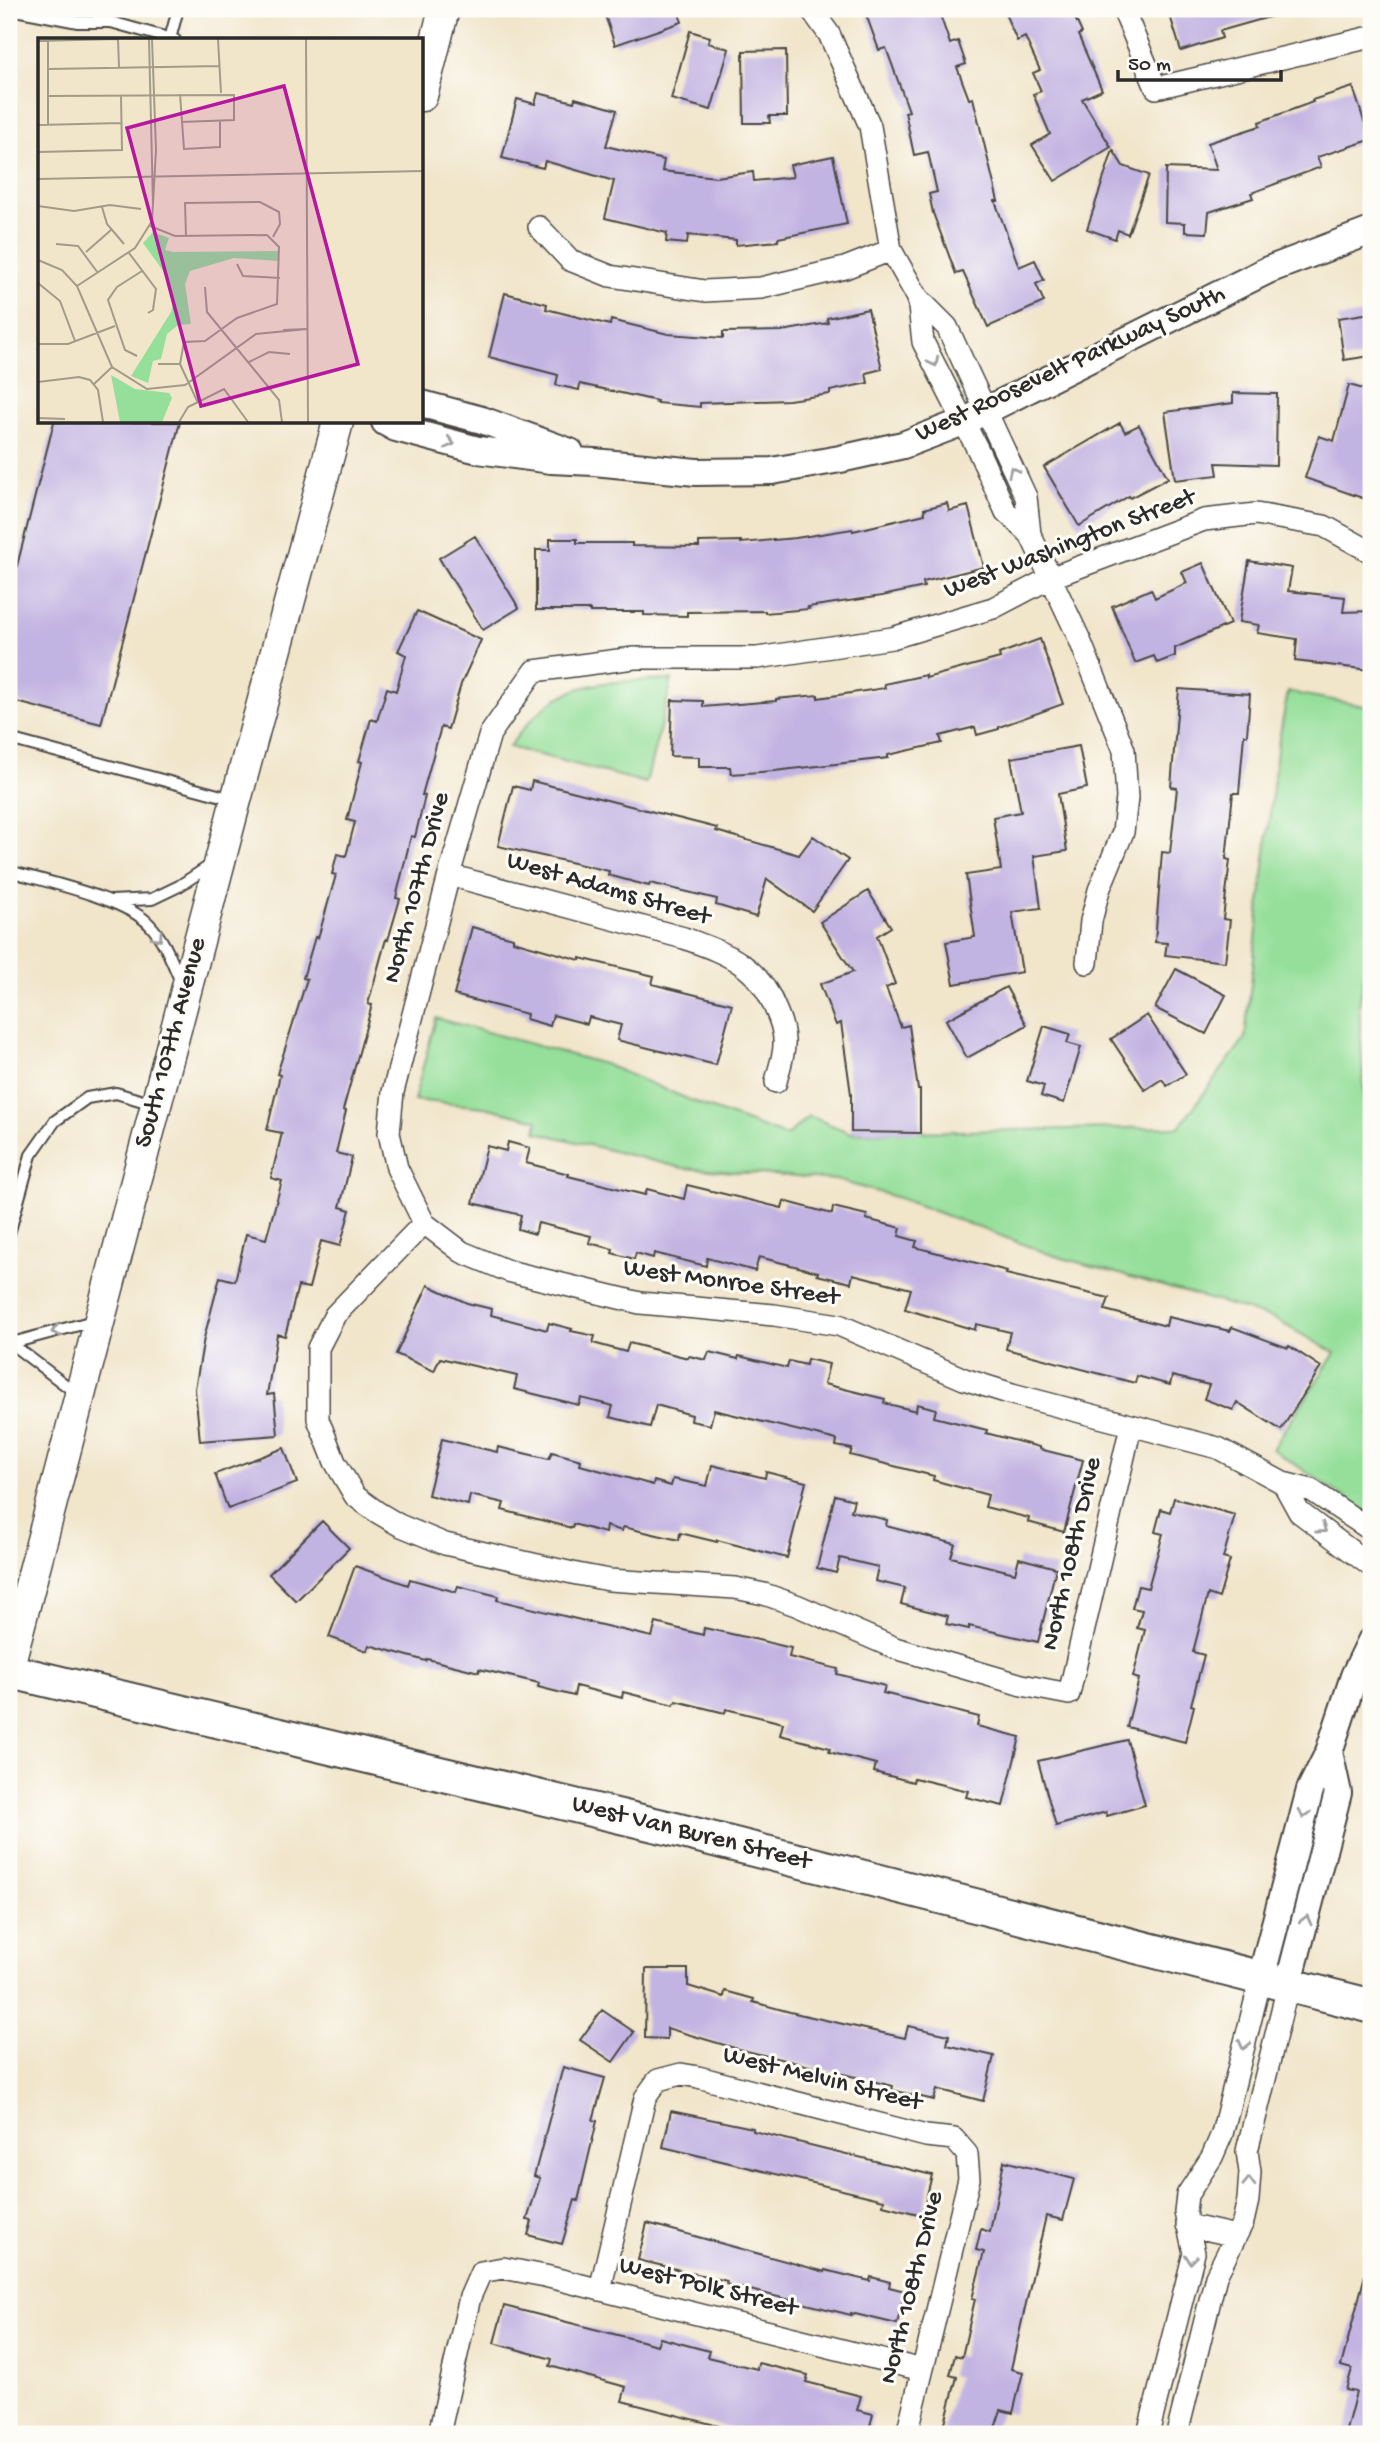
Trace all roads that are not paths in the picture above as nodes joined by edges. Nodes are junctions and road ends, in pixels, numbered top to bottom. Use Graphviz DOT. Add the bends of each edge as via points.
graph roads {
  1 [pos="10,9"];
  2 [pos="92,9"];
  3 [pos="178,9"];
  4 [pos="444,9"];
  5 [pos="811,9"];
  6 [pos="1123,9"];
  7 [pos="111,22"];
  8 [pos="1371,37"];
  9 [pos="168,38"];
  10 [pos="172,38"];
  11 [pos="424,88"];
  12 [pos="539,227"];
  13 [pos="1371,231"];
  14 [pos="891,250"];
  15 [pos="424,405"];
  16 [pos="974,416"];
  17 [pos="337,424"];
  18 [pos="389,424"];
  19 [pos="594,462"];
  20 [pos="1371,552"];
  21 [pos="1050,578"];
  22 [pos="534,671"];
  23 [pos="9,739"];
  24 [pos="236,800"];
  25 [pos="221,859"];
  26 [pos="9,871"];
  27 [pos="449,875"];
  28 [pos="111,901"];
  29 [pos="1087,963"];
  30 [pos="186,991"];
  31 [pos="776,1082"];
  32 [pos="156,1105"];
  33 [pos="389,1133"];
  34 [pos="425,1223"];
  35 [pos="9,1234"];
  36 [pos="99,1319"];
  37 [pos="10,1343"];
  38 [pos="80,1396"];
  39 [pos="1131,1426"];
  40 [pos="1283,1483"];
  41 [pos="1371,1530"];
  42 [pos="1371,1566"];
  43 [pos="1371,1641"];
  44 [pos="9,1666"];
  45 [pos="9,1671"];
  46 [pos="1275,1982"];
  47 [pos="1371,2006"];
  48 [pos="967,2154"];
  49 [pos="1187,2225"];
  50 [pos="1236,2236"];
  51 [pos="600,2290"];
  52 [pos="1171,2343"];
  53 [pos="1198,2349"];
  54 [pos="922,2370"];
  55 [pos="439,2434"];
  56 [pos="906,2434"];
  57 [pos="1148,2434"];
  58 [pos="1177,2434"];
  1 -- 7 [label="lane" via="78,22"];
  2 -- 7 [label="lane"];
  3 -- 10 [label="lane"];
  4 -- 11 [label="main road"];
  5 -- 14 [label="street" via="828,34 870,126"];
  6 -- 8 [label="street" via="1156,88"];
  7 -- 9 [label="lane"];
  12 -- 14 [label="street" via="569,260 610,276 705,291 761,288 845,268"];
  13 -- 16 [label="street, West Roosevelt Parkway South" via="1268,270"];
  14 -- 16 [label="street" via="918,298 923,342"];
  15 -- 19 [label="street, West Roosevelt Parkway South"];
  16 -- 19 [label="street, West Roosevelt Parkway South" via="903,444 772,471 696,472"];
  16 -- 21 [label="street" via="1006,512 1030,534"];
  17 -- 24 [label="main road, South 107th Avenue"];
  18 -- 19 [label="street, West Roosevelt Parkway South, one-way" via="478,450"];
  20 -- 21 [label="street, West Washington Street" via="1324,526 1256,514 1204,520"];
  21 -- 22 [label="street, West Washington Street" via="993,608 892,638 757,658 634,659"];
  21 -- 29 [label="street" via="1124,750 1127,798 1123,832 1099,890"];
  22 -- 27 [label="street, North 107th Drive" via="489,734"];
  23 -- 24 [label="lane"];
  24 -- 25 [label="main road, South 107th Avenue"];
  25 -- 28 [label="lane" via="152,899"];
  25 -- 30 [label="main road, South 107th Avenue"];
  26 -- 28 [label="lane"];
  27 -- 31 [label="street, West Adams Street" via="684,938 722,952 752,970 770,994 780,1019 784,1045"];
  27 -- 33 [label="street, North 107th Drive" via="393,1092"];
  28 -- 30 [label="lane, one-way" via="148,923"];
  30 -- 32 [label="main road, South 107th Avenue"];
  32 -- 35 [label="lane" via="116,1093 86,1098 55,1121 32,1155"];
  32 -- 36 [label="main road, South 107th Avenue"];
  33 -- 34 [label="street, West Monroe Street" via="397,1168"];
  34 -- 39 [label="street, West Monroe Street" via="462,1252 508,1271 640,1303 839,1325 964,1379"];
  34 -- 39 [label="street, North 108th Drive" via="335,1315 318,1348 318,1419 355,1496 399,1525 446,1544 609,1580 764,1594 895,1648 1069,1694"];
  36 -- 37 [label="lane, one-way"];
  36 -- 38 [label="main road, South 107th Avenue"];
  37 -- 38 [label="lane"];
  38 -- 44 [label="main road, South 107th Avenue"];
  39 -- 40 [label="street, West Monroe Street" via="1218,1448"];
  40 -- 41 [label="street, West Monroe Street" via="1311,1490"];
  40 -- 42 [label="street, one-way" via="1299,1512"];
  43 -- 46 [label="street" via="1310,1790"];
  45 -- 46 [label="main road, West Van Buren Street" via="673,1829"];
  46 -- 47 [label="main road, West Van Buren Street"];
  46 -- 49 [label="street, one-way" via="1222,2134 1187,2195"];
  50 -- 46 [label="street, one-way" via="1248,2200 1247,2151"];
  48 -- 51 [label="street, West Melvin Street" via="954,2139 926,2136 698,2077 681,2074 658,2080 645,2098"];
  48 -- 54 [label="street, North 108th Drive" via="969,2179"];
  49 -- 50 [label="street"];
  49 -- 52 [label="street, one-way" via="1194,2253"];
  50 -- 53 [label="street" via="1216,2276"];
  51 -- 54 [label="street, West Polk Street"];
  51 -- 55 [label="street, West Polk Street" via="503,2268 481,2272 470,2297"];
  52 -- 53 [label="street"];
  52 -- 57 [label="street"];
  53 -- 58 [label="street"];
  54 -- 56 [label="street, North 108th Drive"];
}
